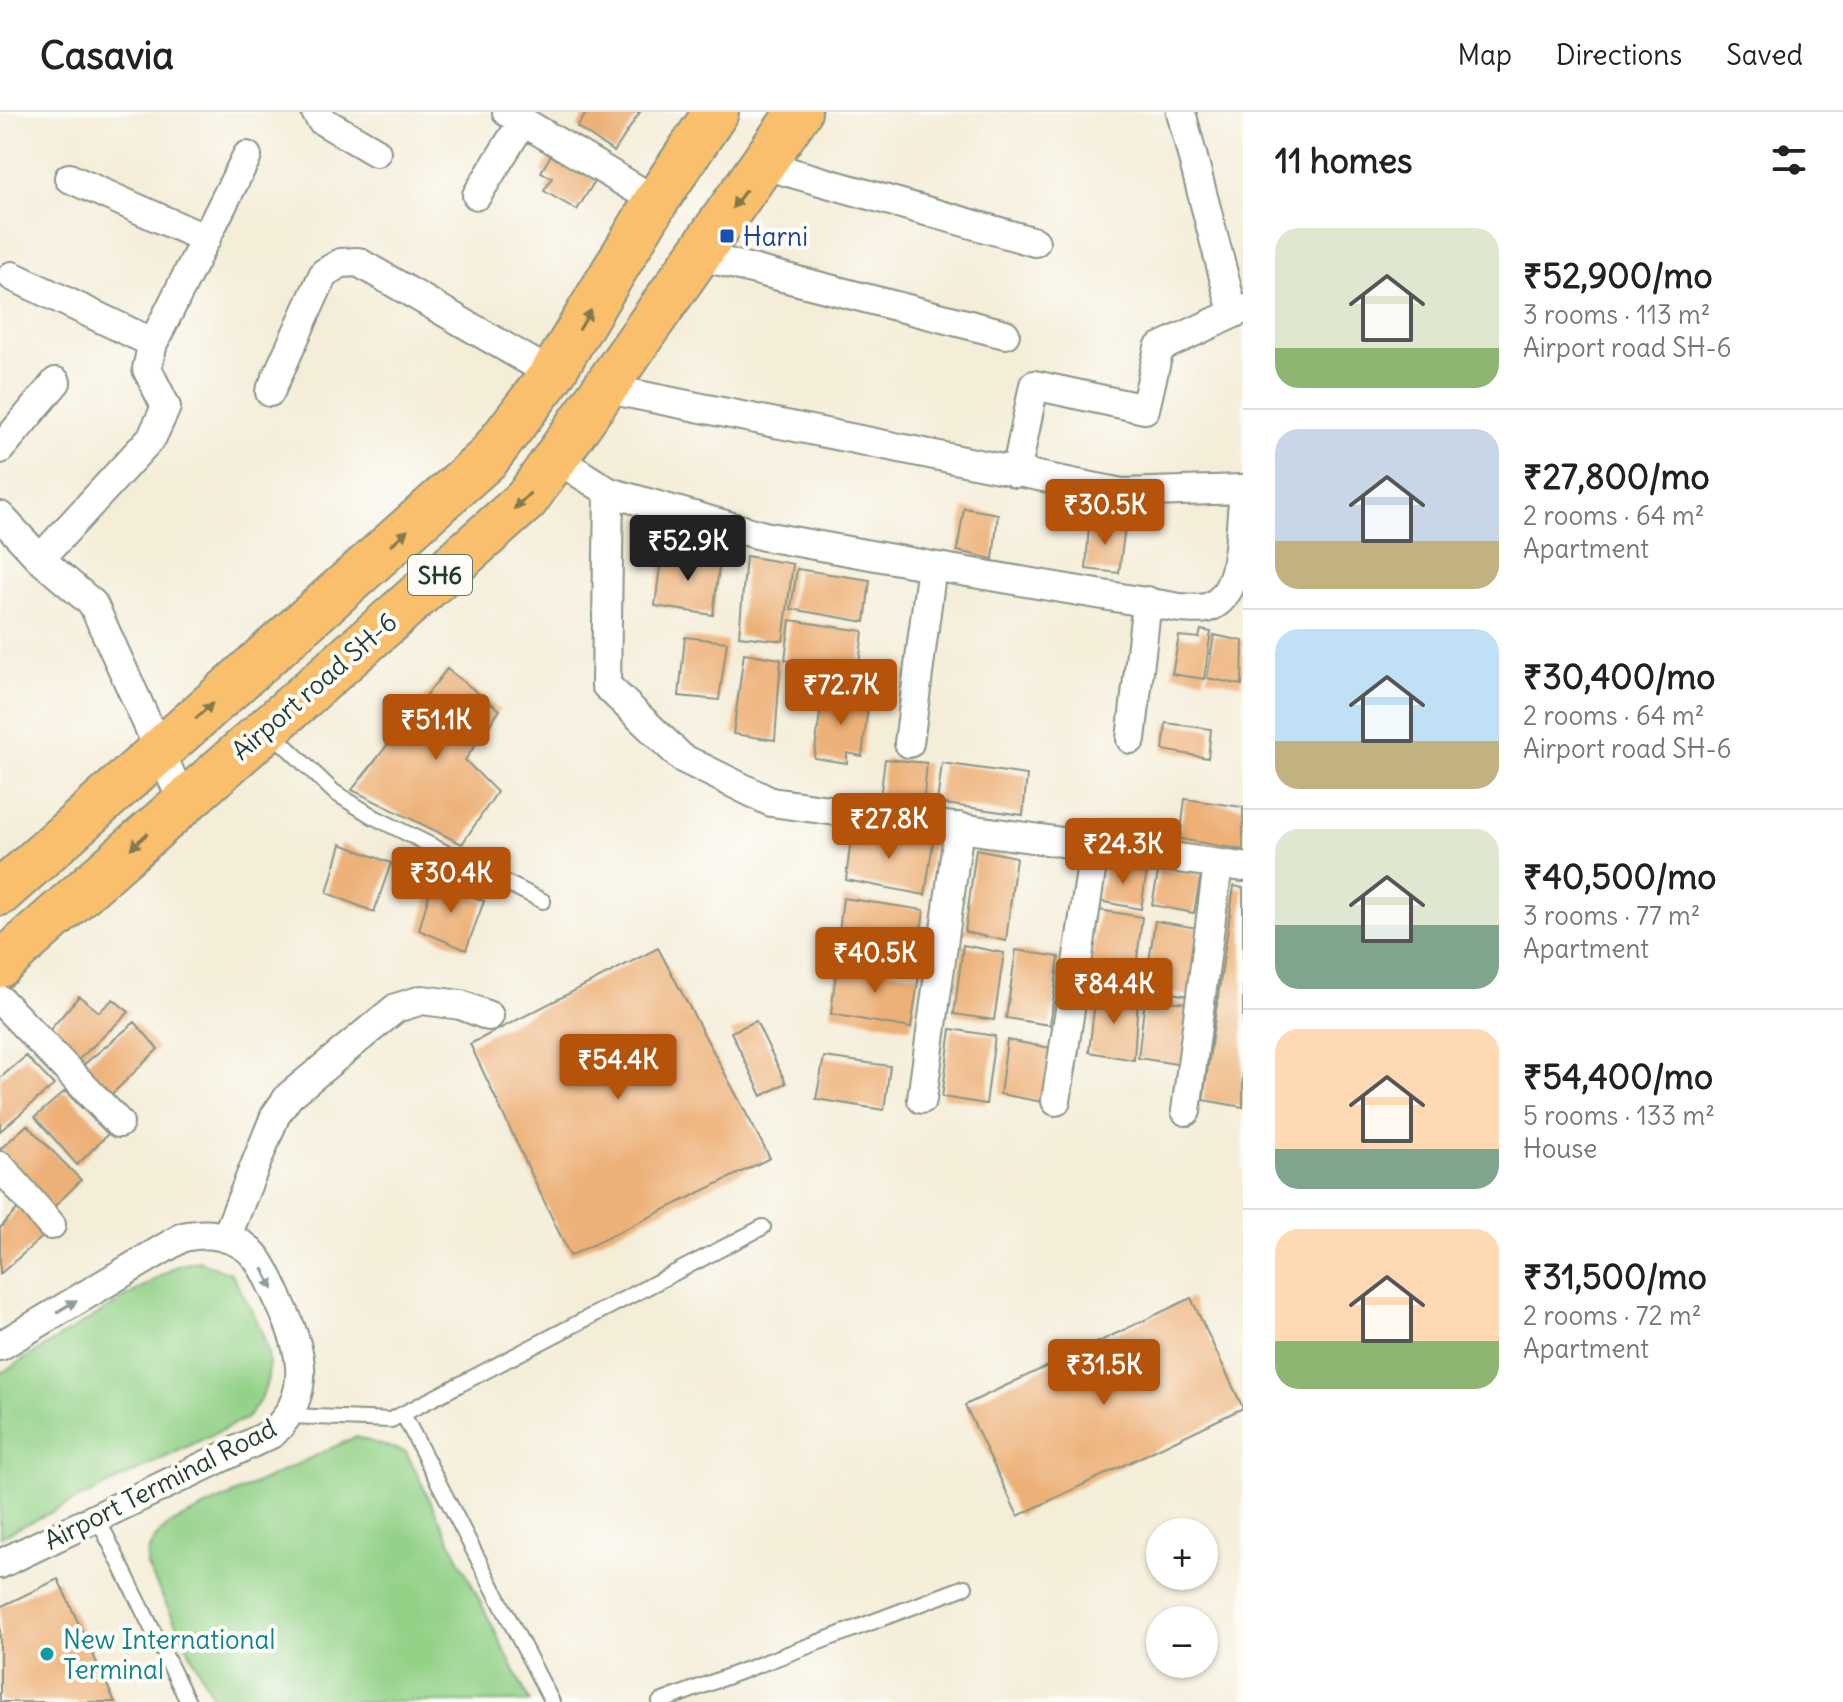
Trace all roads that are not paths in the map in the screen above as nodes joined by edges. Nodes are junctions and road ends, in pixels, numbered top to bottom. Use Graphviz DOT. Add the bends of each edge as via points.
graph roads {
  1 [pos="316,112"];
  2 [pos="716,112"];
  3 [pos="799,112"];
  4 [pos="1181,112"];
  5 [pos="515,117"];
  6 [pos="376,152"];
  7 [pos="247,156"];
  8 [pos="764,165"];
  9 [pos="69,178"];
  10 [pos="477,195"];
  11 [pos="656,201"];
  12 [pos="206,239"];
  13 [pos="1035,242"];
  14 [pos="697,255"];
  15 [pos="12,276"];
  16 [pos="1238,311"];
  17 [pos="1005,334"];
  18 [pos="153,343"];
  19 [pos="552,374"];
  20 [pos="56,382"];
  21 [pos="603,388"];
  22 [pos="270,392"];
  23 [pos="0,449"];
  24 [pos="557,459"];
  25 [pos="1016,473"];
  26 [pos="1243,489"];
  27 [pos="609,492"];
  28 [pos="1243,503"];
  29 [pos="0,516"];
  30 [pos="40,559"];
  31 [pos="932,566"];
  32 [pos="1147,601"];
  33 [pos="266,727"];
  34 [pos="1131,739"];
  35 [pos="909,743"];
  36 [pos="160,750"];
  37 [pos="183,802"];
  38 [pos="959,827"];
  39 [pos="1095,845"];
  40 [pos="1231,866"];
  41 [pos="0,893"];
  42 [pos="543,901"];
  43 [pos="7,944"];
  44 [pos="0,1000"];
  45 [pos="489,1016"];
  46 [pos="922,1099"];
  47 [pos="1056,1101"];
  48 [pos="1186,1111"];
  49 [pos="119,1123"];
  50 [pos="0,1166"];
  51 [pos="51,1225"];
  52 [pos="763,1227"];
  53 [pos="226,1238"];
  54 [pos="0,1346"];
  55 [pos="403,1414"];
  56 [pos="290,1416"];
  57 [pos="97,1517"];
  58 [pos="0,1564"];
  59 [pos="965,1587"];
  60 [pos="188,1702"];
  61 [pos="552,1702"];
  62 [pos="660,1702"];
  1 -- 6 [label="street"];
  2 -- 11 [label="main road, SH6"];
  3 -- 8 [label="main road, Airport road SH-6 / SH6"];
  4 -- 16 [label="street"];
  5 -- 10 [label="street"];
  5 -- 11 [label="street"];
  7 -- 12 [label="street"];
  8 -- 13 [label="street"];
  8 -- 14 [label="main road, Airport road SH-6 / SH6, one-way"];
  9 -- 12 [label="street"];
  19 -- 11 [label="main road, SH6, one-way"];
  12 -- 18 [label="street"];
  14 -- 17 [label="street"];
  14 -- 21 [label="main road, Airport road SH-6 / SH6"];
  15 -- 18 [label="street"];
  16 -- 25 [label="street" via="1159,348 1145,409 1034,385"];
  18 -- 30 [label="street" via="147,369 166,407 152,437"];
  19 -- 22 [label="street" via="358,262 341,263 324,273"];
  36 -- 19 [label="main road, SH6, one-way" via="488,458"];
  20 -- 23 [label="street"];
  21 -- 24 [label="main road, Airport road SH-6 / SH6"];
  21 -- 25 [label="street"];
  24 -- 27 [label="street"];
  24 -- 33 [label="main road, Airport road SH-6 / SH6, one-way" via="526,500"];
  25 -- 26 [label="street" via="1122,493"];
  27 -- 31 [label="street" via="764,536"];
  27 -- 38 [label="street" via="606,685 682,758 771,802"];
  28 -- 32 [label="street" via="1234,574 1225,594 1207,608"];
  29 -- 30 [label="street"];
  30 -- 36 [label="street" via="93,604"];
  31 -- 32 [label="street"];
  31 -- 35 [label="street"];
  32 -- 34 [label="street"];
  33 -- 37 [label="main road, Airport road SH-6 / SH6"];
  33 -- 42 [label="lane" via="334,792"];
  36 -- 37 [label="street"];
  36 -- 41 [label="main road, SH6"];
  37 -- 43 [label="main road, Airport road SH-6 / SH6, one-way"];
  38 -- 39 [label="street"];
  38 -- 46 [label="street"];
  39 -- 40 [label="street"];
  39 -- 47 [label="street"];
  40 -- 48 [label="street"];
  44 -- 49 [label="street"];
  45 -- 53 [label="street" via="461,1005 422,1000 396,1008 289,1096 275,1116"];
  50 -- 51 [label="street"];
  52 -- 55 [label="lane"];
  54 -- 53 [label="street, one-way" via="183,1237 209,1232"];
  53 -- 56 [label="street, Airport Terminal Road, one-way" via="258,1258 298,1340 299,1387"];
  55 -- 56 [label="lane" via="391,1420"];
  55 -- 61 [label="lane"];
  56 -- 57 [label="street, Airport Terminal Road" via="273,1433"];
  57 -- 58 [label="street, Airport Terminal Road"];
  57 -- 60 [label="lane"];
  59 -- 62 [label="lane"];
}
